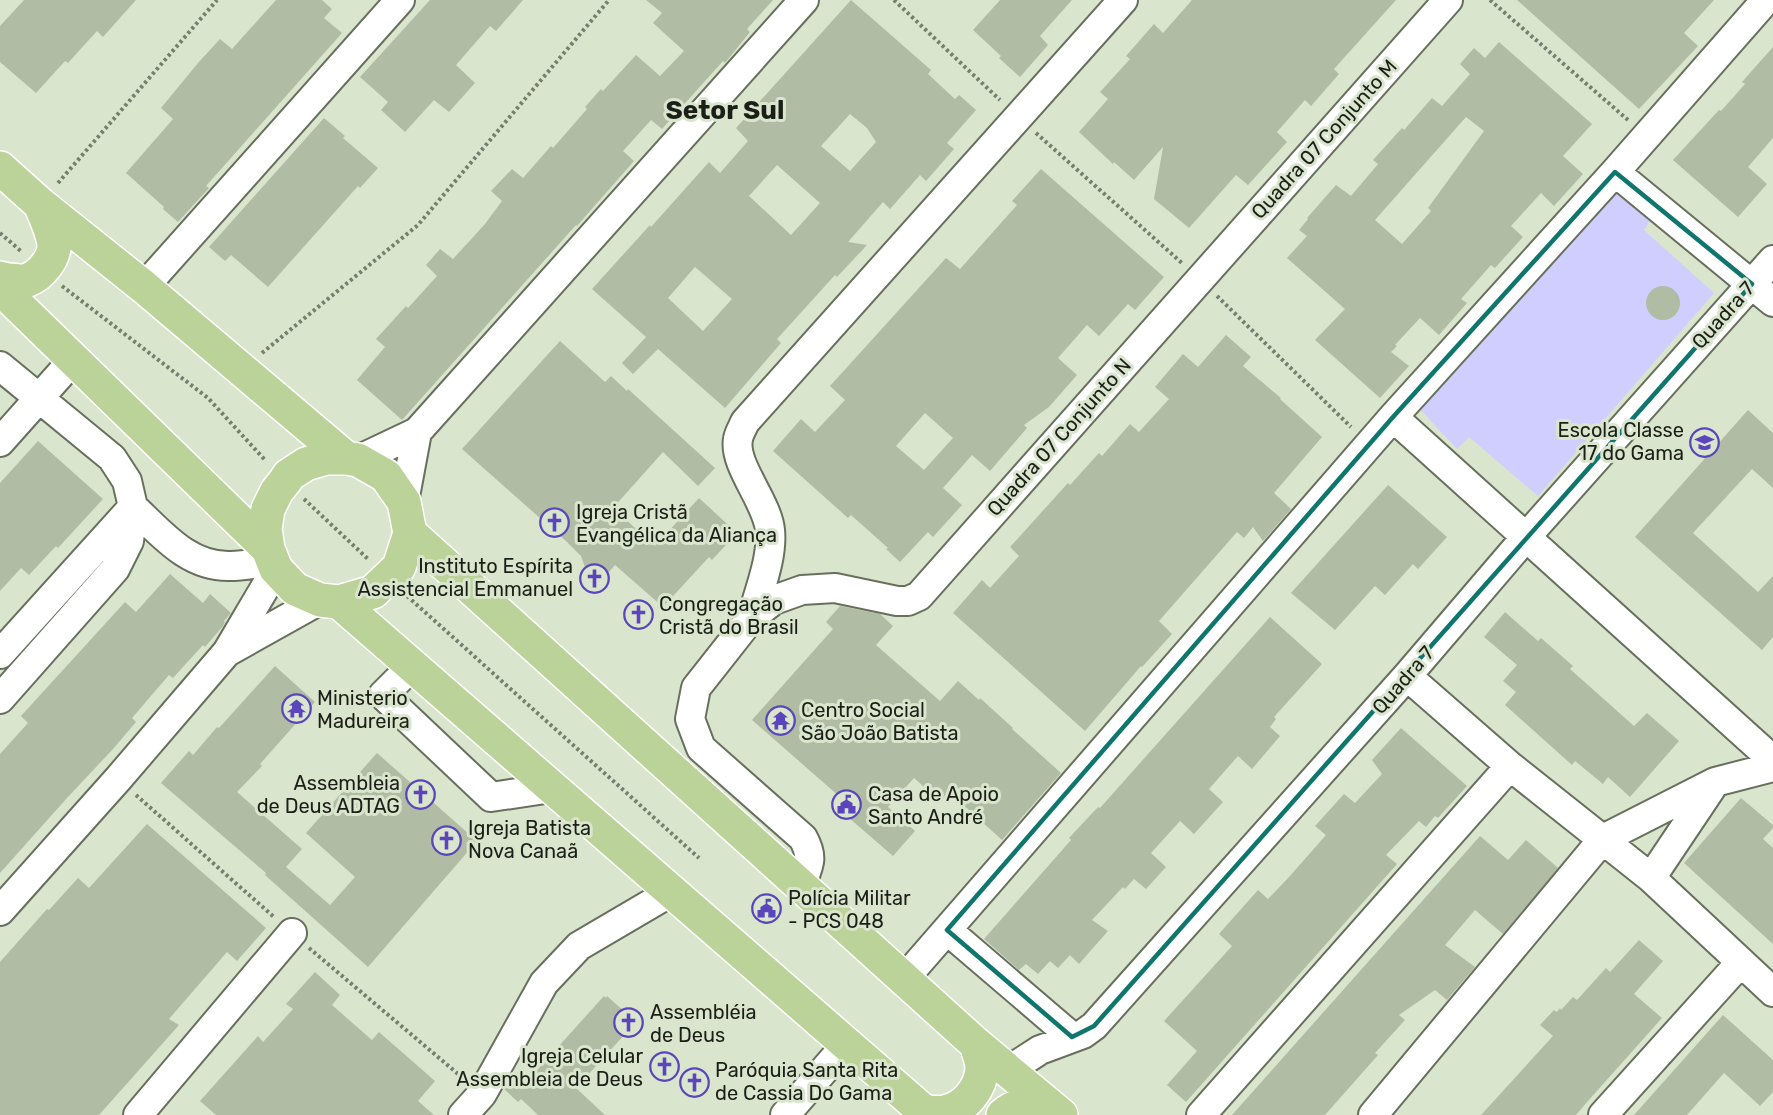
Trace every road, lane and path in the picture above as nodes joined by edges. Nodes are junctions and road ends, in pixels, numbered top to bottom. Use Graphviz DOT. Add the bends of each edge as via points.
graph roads {
  1 [pos="217,0"];
  2 [pos="400,0"];
  3 [pos="609,0"];
  4 [pos="804,0"];
  5 [pos="894,0"];
  6 [pos="1123,0"];
  7 [pos="1448,0"];
  8 [pos="1490,0"];
  9 [pos="1766,0"];
  10 [pos="1018,117"];
  11 [pos="1646,137"];
  12 [pos="0,168"];
  13 [pos="1615,172"];
  14 [pos="40,204"];
  15 [pos="0,233"];
  16 [pos="1773,260"];
  17 [pos="42,271"];
  18 [pos="0,278"];
  19 [pos="1200,279"];
  20 [pos="1752,284"];
  21 [pos="144,287"];
  22 [pos="0,288"];
  23 [pos="1773,302"];
  24 [pos="73,360"];
  25 [pos="0,366"];
  26 [pos="242,370"];
  27 [pos="39,398"];
  28 [pos="1393,417"];
  29 [pos="417,432"];
  30 [pos="0,442"];
  31 [pos="1369,444"];
  32 [pos="352,459"];
  33 [pos="285,481"];
  34 [pos="133,507"];
  35 [pos="407,518"];
  36 [pos="1526,537"];
  37 [pos="272,560"];
  38 [pos="388,578"];
  39 [pos="329,601"];
  40 [pos="752,617"];
  41 [pos="227,652"];
  42 [pos="0,654"];
  43 [pos="412,666"];
  44 [pos="1407,676"];
  45 [pos="0,699"];
  46 [pos="1773,760"];
  47 [pos="1510,766"];
  48 [pos="1773,767"];
  49 [pos="1715,782"];
  50 [pos="552,788"];
  51 [pos="1603,839"];
  52 [pos="699,858"];
  53 [pos="1651,878"];
  54 [pos="801,885"];
  55 [pos="670,892"];
  56 [pos="0,912"];
  57 [pos="947,930"];
  58 [pos="292,933"];
  59 [pos="1742,962"];
  60 [pos="904,978"];
  61 [pos="1773,992"];
  62 [pos="1072,1037"];
  63 [pos="976,1044"];
  64 [pos="846,1045"];
  65 [pos="1009,1070"];
  66 [pos="1054,1109"];
  67 [pos="926,1114"];
  68 [pos="138,1115"];
  69 [pos="464,1115"];
  70 [pos="785,1115"];
  71 [pos="1004,1115"];
  72 [pos="1200,1115"];
  73 [pos="1373,1115"];
  74 [pos="1603,1115"];
  1 -- 14 [label="path"];
  2 -- 21 [label="street"];
  3 -- 26 [label="path" via="418,225"];
  4 -- 29 [label="street"];
  5 -- 10 [label="path"];
  6 -- 10 [label="street"];
  7 -- 19 [label="street, Quadra 07 Conjunto M"];
  8 -- 11 [label="path"];
  9 -- 11 [label="street"];
  10 -- 19 [label="path"];
  10 -- 40 [label="street" via="745,422 738,440 739,457 766,512 771,532 769,555"];
  11 -- 13 [label="street"];
  12 -- 14 [label="main road"];
  13 -- 20 [label="street"];
  13 -- 28 [label="street"];
  14 -- 17 [label="main road" via="54,246"];
  14 -- 21 [label="main road"];
  15 -- 17 [label="path"];
  16 -- 20 [label="street, Quadra 7"];
  17 -- 18 [label="main road" via="27,280"];
  17 -- 33 [label="path" via="208,398"];
  19 -- 31 [label="path"];
  19 -- 40 [label="street, Quadra 07 Conjunto N" via="919,596 897,601 835,588 802,590 774,600"];
  20 -- 23 [label="street"];
  20 -- 36 [label="street, Quadra 7"];
  21 -- 26 [label="main road"];
  22 -- 24 [label="main road"];
  24 -- 27 [label="street"];
  24 -- 37 [label="main road"];
  25 -- 27 [label="street"];
  26 -- 32 [label="main road"];
  27 -- 30 [label="street"];
  27 -- 34 [label="street" via="112,458 127,481"];
  28 -- 31 [label="street"];
  28 -- 36 [label="street"];
  29 -- 32 [label="street"];
  29 -- 35 [label="street"];
  31 -- 57 [label="street"];
  32 -- 33 [label="main road" via="326,458 306,464"];
  32 -- 35 [label="main road" via="386,476"];
  33 -- 37 [label="main road" via="268,509 265,529"];
  33 -- 38 [label="path"];
  34 -- 37 [label="street" via="181,552 205,564 231,566"];
  34 -- 42 [label="street"];
  34 -- 45 [label="street" via="129,541 114,569"];
  35 -- 38 [label="main road" via="399,567"];
  35 -- 54 [label="main road"];
  36 -- 44 [label="street, Quadra 7"];
  36 -- 46 [label="street"];
  37 -- 39 [label="main road" via="295,589"];
  37 -- 41 [label="street"];
  38 -- 39 [label="main road" via="373,592"];
  38 -- 52 [label="path"];
  39 -- 41 [label="street"];
  39 -- 43 [label="main road"];
  40 -- 54 [label="street" via="696,688 690,719 701,748 803,838 809,850 809,865"];
  41 -- 56 [label="street"];
  43 -- 50 [label="main road"];
  43 -- 50 [label="street" via="383,695 491,797"];
  44 -- 47 [label="street"];
  44 -- 62 [label="street, Quadra 7" via="1094,1026"];
  47 -- 51 [label="street"];
  47 -- 72 [label="street"];
  48 -- 49 [label="street"];
  49 -- 51 [label="street"];
  49 -- 53 [label="street"];
  50 -- 55 [label="main road"];
  51 -- 53 [label="street"];
  51 -- 73 [label="street"];
  53 -- 59 [label="street"];
  54 -- 60 [label="main road"];
  55 -- 64 [label="main road"];
  55 -- 69 [label="street" via="579,946 544,983 482,1094"];
  57 -- 60 [label="street"];
  57 -- 62 [label="street"];
  58 -- 68 [label="street"];
  59 -- 61 [label="street"];
  59 -- 74 [label="street"];
  60 -- 63 [label="main road"];
  62 -- 65 [label="street, Quadra 7" via="1040,1050"];
  63 -- 65 [label="main road"];
  63 -- 67 [label="main road" via="982,1065 974,1091 954,1109"];
  64 -- 67 [label="main road"];
  64 -- 70 [label="street"];
  65 -- 66 [label="main road"];
  66 -- 71 [label="main road" via="1025,1104"];
}
